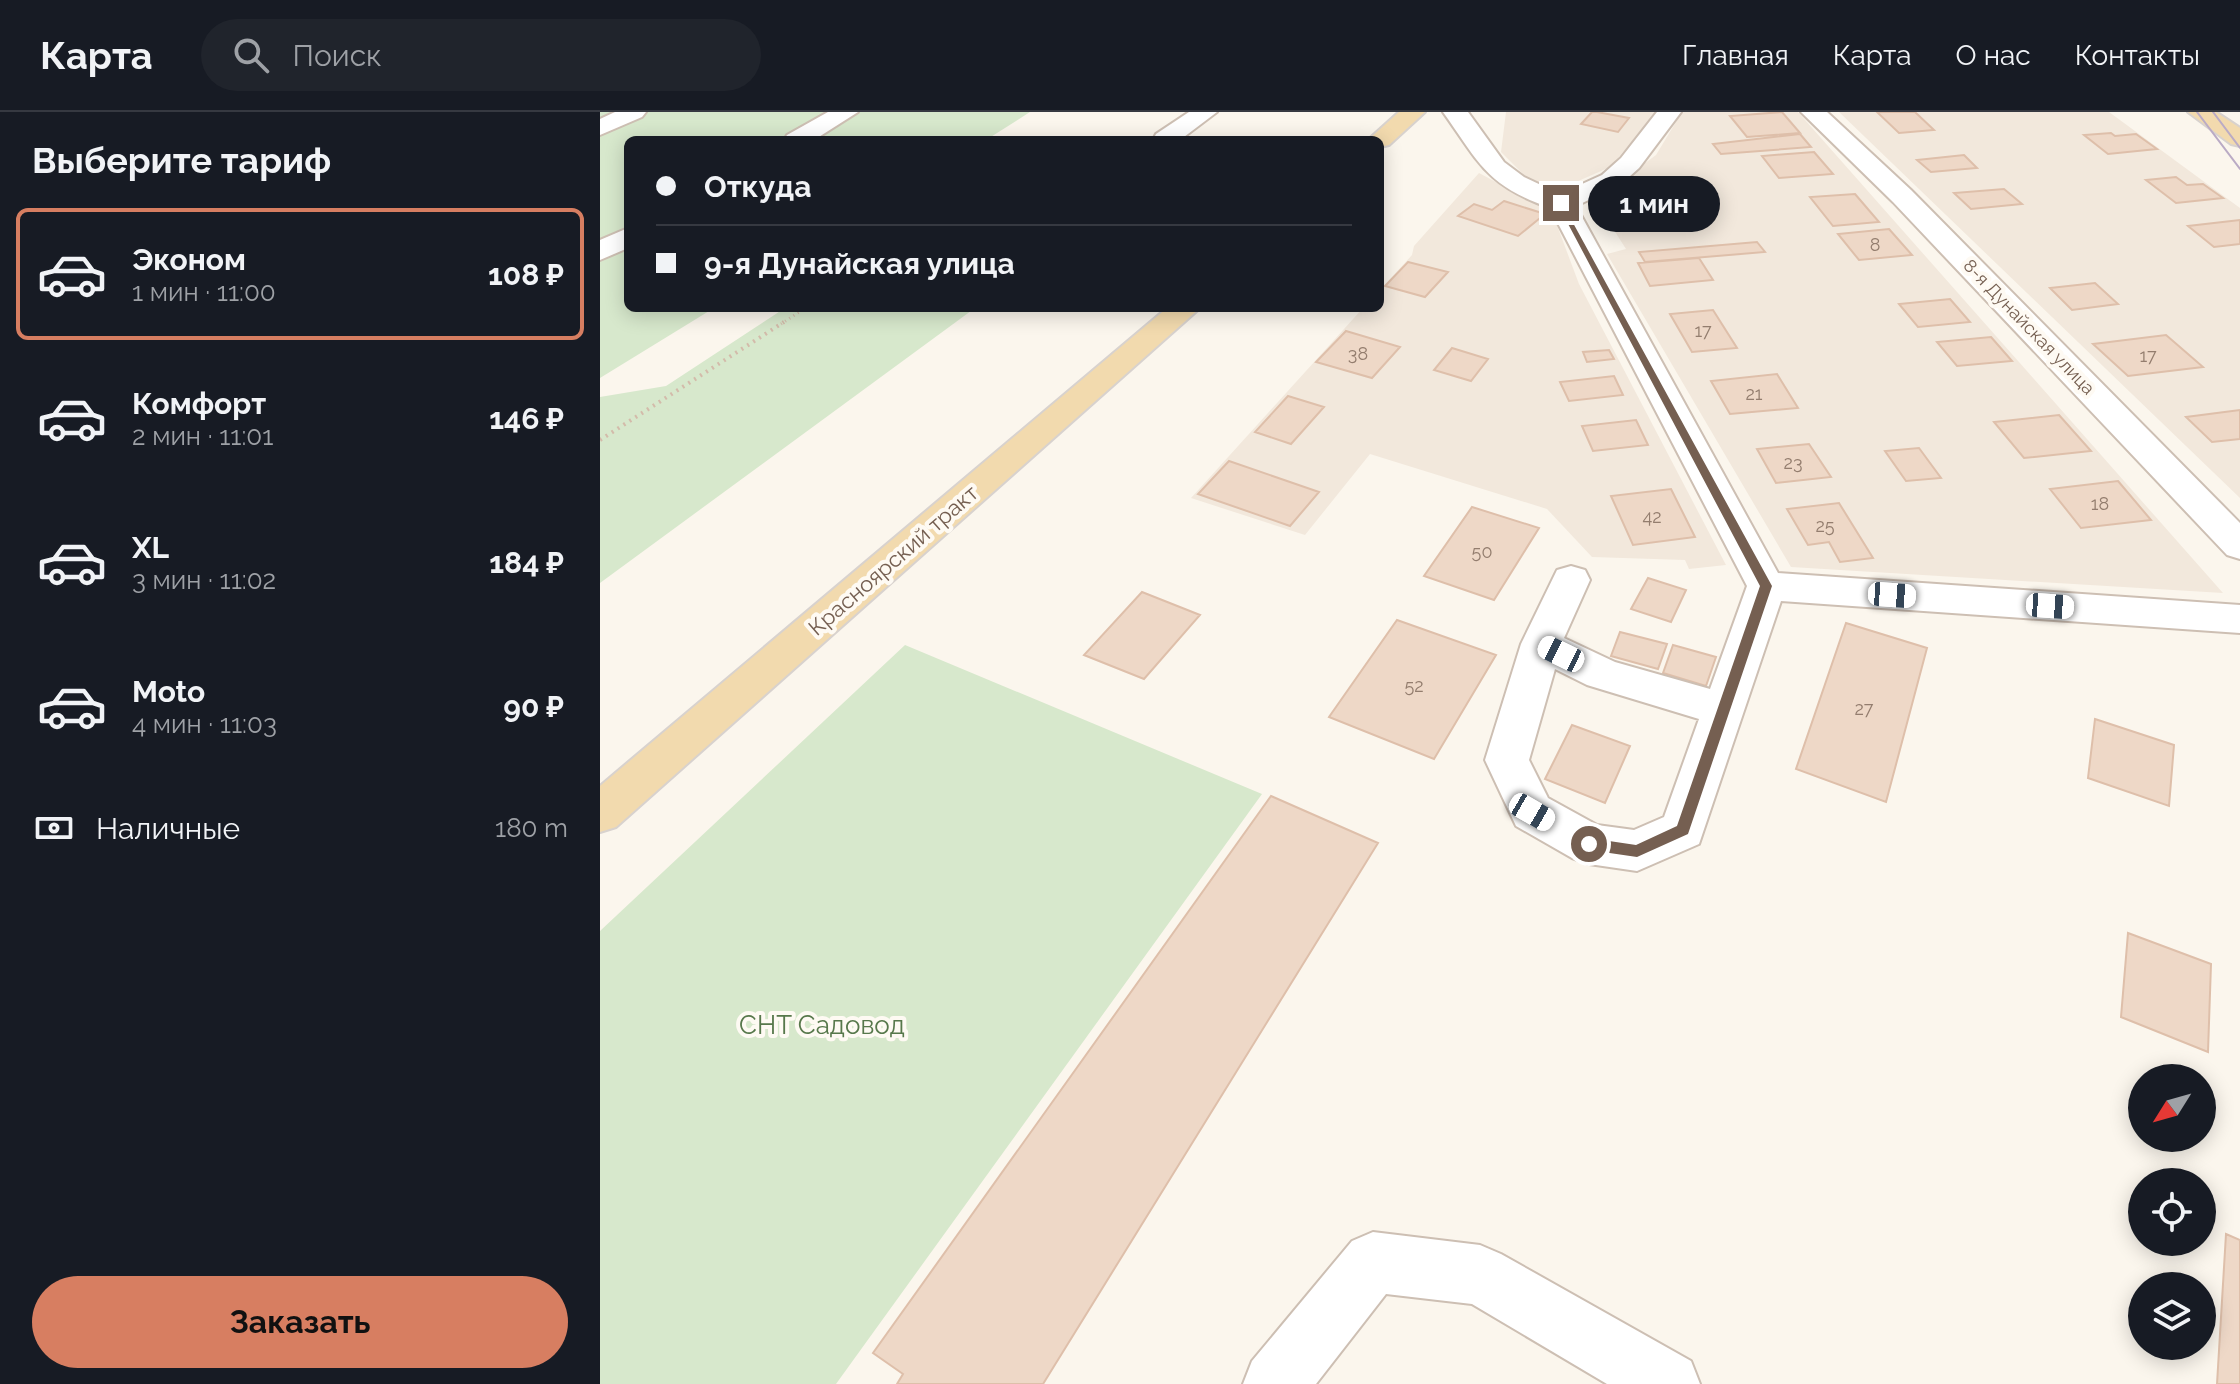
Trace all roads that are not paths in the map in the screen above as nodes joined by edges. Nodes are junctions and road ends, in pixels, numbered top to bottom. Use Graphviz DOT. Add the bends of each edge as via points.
graph roads {
  1 [pos="634,112"];
  2 [pos="846,112"];
  3 [pos="1205,112"];
  4 [pos="1413,112"];
  5 [pos="1455,112"];
  6 [pos="1669,112"];
  7 [pos="1813,112"];
  8 [pos="2200,112"];
  9 [pos="600,128"];
  10 [pos="803,136"];
  11 [pos="1169,136"];
  12 [pos="1384,137"];
  13 [pos="2240,139"];
  14 [pos="1561,203"];
  15 [pos="624,238"];
  16 [pos="600,252"];
  17 [pos="1180,312"];
  18 [pos="2240,546"];
  19 [pos="1571,580"];
  20 [pos="1766,586"];
  21 [pos="2240,619"];
  22 [pos="1541,644"];
  23 [pos="1724,710"];
  24 [pos="600,813"];
  25 [pos="1275,1384"];
  26 [pos="1668,1384"];
  1 -- 9 [label="street"];
  2 -- 10 [label="street"];
  3 -- 11 [label="street"];
  4 -- 12 [label="main road"];
  5 -- 14 [label="street" via="1494,168 1520,187"];
  6 -- 14 [label="street" via="1611,180"];
  7 -- 18 [label="street, 8-я Дунайская улица" via="1902,196"];
  8 -- 13 [label="main road"];
  14 -- 20 [label="street"];
  15 -- 16 [label="street"];
  17 -- 24 [label="main road, Красноярский тракт"];
  19 -- 22 [label="street"];
  20 -- 21 [label="street"];
  20 -- 23 [label="street"];
  22 -- 23 [label="street" via="1602,674"];
  22 -- 23 [label="street" via="1507,760 1532,812 1589,844 1637,851 1683,830"];
  25 -- 26 [label="street" via="1373,1262 1480,1275"];
}
